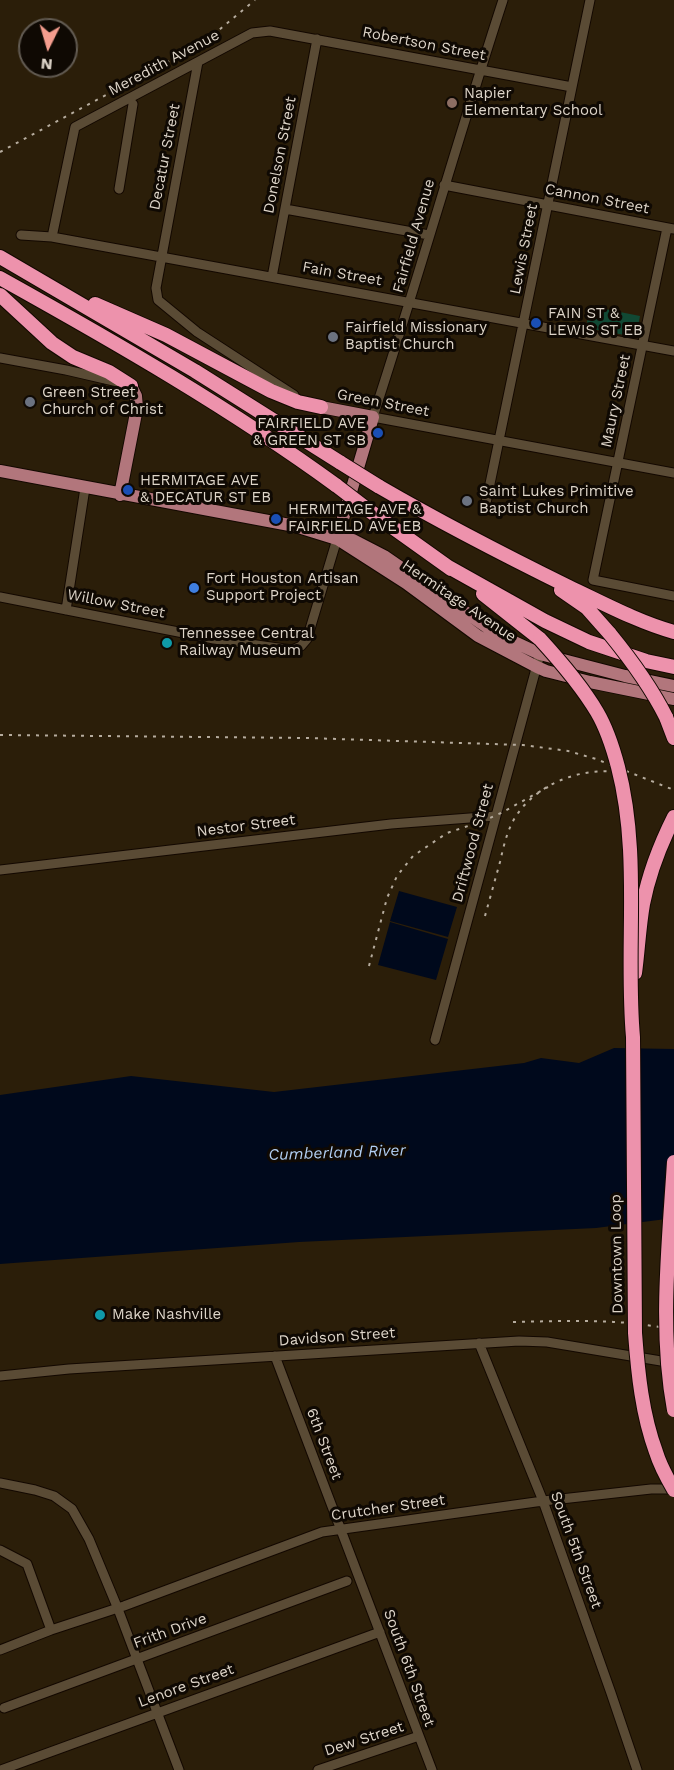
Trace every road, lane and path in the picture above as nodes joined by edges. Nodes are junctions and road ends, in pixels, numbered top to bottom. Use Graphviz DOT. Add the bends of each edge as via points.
graph roads {
  1 [pos="503,0"];
  2 [pos="590,0"];
  3 [pos="270,30"];
  4 [pos="317,39"];
  5 [pos="198,62"];
  6 [pos="480,70"];
  7 [pos="572,87"];
  8 [pos="133,104"];
  9 [pos="444,185"];
  10 [pos="119,189"];
  11 [pos="548,205"];
  12 [pos="285,209"];
  13 [pos="670,229"];
  14 [pos="21,235"];
  15 [pos="429,235"];
  16 [pos="52,237"];
  17 [pos="0,257"];
  18 [pos="161,257"];
  19 [pos="272,277"];
  20 [pos="0,278"];
  21 [pos="35,278"];
  22 [pos="0,295"];
  23 [pos="410,302"];
  24 [pos="524,323"];
  25 [pos="643,345"];
  26 [pos="674,351"];
  27 [pos="0,358"];
  28 [pos="131,386"];
  29 [pos="321,407"];
  30 [pos="373,417"];
  31 [pos="498,441"];
  32 [pos="618,463"];
  33 [pos="0,471"];
  34 [pos="674,473"];
  35 [pos="86,488"];
  36 [pos="120,495"];
  37 [pos="486,504"];
  38 [pos="337,539"];
  39 [pos="513,560"];
  40 [pos="445,564"];
  41 [pos="674,596"];
  42 [pos="0,597"];
  43 [pos="66,610"];
  44 [pos="674,632"];
  45 [pos="297,649"];
  46 [pos="540,654"];
  47 [pos="537,667"];
  48 [pos="674,667"];
  49 [pos="674,686"];
  50 [pos="674,699"];
  51 [pos="674,738"];
  52 [pos="496,816"];
  53 [pos="674,817"];
  54 [pos="0,870"];
  55 [pos="630,1012"];
  56 [pos="435,1040"];
  57 [pos="674,1162"];
  58 [pos="479,1343"];
  59 [pos="275,1356"];
  60 [pos="674,1363"];
  61 [pos="0,1376"];
  62 [pos="674,1410"];
  63 [pos="0,1483"];
  64 [pos="674,1489"];
  65 [pos="543,1501"];
  66 [pos="340,1529"];
  67 [pos="0,1551"];
  68 [pos="359,1576"];
  69 [pos="347,1581"];
  70 [pos="118,1609"];
  71 [pos="51,1630"];
  72 [pos="380,1632"];
  73 [pos="0,1650"];
  74 [pos="136,1659"];
  75 [pos="4,1708"];
  76 [pos="157,1713"];
  77 [pos="419,1737"];
  78 [pos="2,1770"];
  79 [pos="179,1770"];
  80 [pos="318,1770"];
  81 [pos="432,1770"];
  82 [pos="637,1770"];
  1 -- 6 [label="street, Fairfield Avenue"];
  2 -- 7 [label="street, Lewis Street"];
  3 -- 4 [label="street, Robertson Street"];
  3 -- 5 [label="street, Meredith Avenue" via="252,33"];
  4 -- 6 [label="street, Robertson Street"];
  4 -- 12 [label="street, Donelson Street"];
  5 -- 16 [label="street, Meredith Avenue" via="75,127"];
  5 -- 18 [label="street, Decatur Street"];
  6 -- 7 [label="street, Robertson Street"];
  6 -- 9 [label="street, Fairfield Avenue"];
  7 -- 11 [label="street, Lewis Street"];
  8 -- 10 [label="street"];
  9 -- 11 [label="street, Cannon Street"];
  9 -- 15 [label="street, Fairfield Avenue"];
  11 -- 13 [label="street, Cannon Street"];
  11 -- 24 [label="street, Lewis Street"];
  12 -- 15 [label="street"];
  12 -- 19 [label="street, Donelson Street"];
  13 -- 25 [label="street, Maury Street"];
  14 -- 16 [label="street, Fain Street"];
  15 -- 23 [label="street, Fairfield Avenue"];
  16 -- 18 [label="street, Fain Street"];
  17 -- 21 [label="highway"];
  18 -- 19 [label="street, Fain Street"];
  18 -- 29 [label="street, Green Street" via="158,300 197,332 290,393"];
  19 -- 23 [label="street, Fain Street"];
  20 -- 40 [label="highway, bridge" via="215,402"];
  21 -- 29 [label="highway" via="166,335 271,391"];
  21 -- 39 [label="highway, bridge" via="195,371 378,486"];
  22 -- 28 [label="highway" via="59,348"];
  23 -- 24 [label="street, Fain Street"];
  23 -- 30 [label="street, Fairfield Avenue"];
  24 -- 25 [label="street, Fain Street"];
  24 -- 31 [label="street, Lewis Street"];
  25 -- 26 [label="street, Fain Street"];
  25 -- 32 [label="street, Maury Street"];
  27 -- 28 [label="street"];
  28 -- 36 [label="main road" via="137,408"];
  29 -- 30 [label="main road, Green Street"];
  30 -- 31 [label="street, Green Street"];
  30 -- 38 [label="main road, Fairfield Avenue"];
  31 -- 32 [label="street, Green Street"];
  31 -- 37 [label="street, Lewis Street"];
  32 -- 34 [label="street, Green Street"];
  32 -- 41 [label="street, Maury Street" via="593,580"];
  33 -- 35 [label="main road, Hermitage Avenue"];
  35 -- 36 [label="main road, Hermitage Avenue"];
  35 -- 43 [label="street"];
  36 -- 38 [label="main road, Hermitage Avenue" via="291,525"];
  38 -- 45 [label="street, Fairfield Avenue" via="307,639"];
  38 -- 46 [label="main road, Hermitage Avenue" via="353,540 384,556 497,634"];
  38 -- 47 [label="main road, Hermitage Avenue" via="478,636"];
  39 -- 44 [label="highway" via="617,610"];
  39 -- 51 [label="highway, bridge" via="587,608 634,663 652,690"];
  40 -- 48 [label="highway" via="589,642"];
  40 -- 55 [label="highway, bridge" via="540,639 568,670 597,713 612,745 628,821"];
  42 -- 43 [label="street, Willow Street"];
  43 -- 45 [label="street, Willow Street" via="214,639"];
  46 -- 47 [label="street, Driftwood Street"];
  46 -- 49 [label="main road, Hermitage Avenue"];
  47 -- 50 [label="main road, Hermitage Avenue"];
  47 -- 52 [label="street, Driftwood Street"];
  52 -- 54 [label="street, Nestor Street" via="391,824"];
  52 -- 56 [label="street, Driftwood Street"];
  53 -- 55 [label="highway, bridge" via="648,881"];
  55 -- 64 [label="highway, Downtown Loop, bridge" via="639,1377 656,1452"];
  57 -- 62 [label="highway, bridge" via="666,1313"];
  58 -- 59 [label="street, Davidson Street"];
  58 -- 60 [label="street, Davidson Street" via="547,1342"];
  58 -- 65 [label="street, South 5th Street"];
  59 -- 61 [label="street, Davidson Street"];
  59 -- 66 [label="street, 6th Street"];
  63 -- 70 [label="street" via="35,1490 72,1509"];
  64 -- 65 [label="street, Crutcher Street"];
  65 -- 66 [label="street, Crutcher Street"];
  65 -- 82 [label="street, South 5th Street"];
  66 -- 68 [label="street, 6th Street"];
  66 -- 70 [label="street, Crutcher Street" via="322,1532"];
  67 -- 71 [label="street" via="27,1564"];
  68 -- 72 [label="street, South 6th Street"];
  69 -- 74 [label="street, Frith Drive"];
  70 -- 71 [label="street, Crutcher Street"];
  70 -- 74 [label="street"];
  71 -- 73 [label="street, Crutcher Street"];
  72 -- 76 [label="street, Lenore Street"];
  72 -- 77 [label="street, South 6th Street"];
  74 -- 75 [label="street, Frith Drive"];
  74 -- 76 [label="street"];
  76 -- 78 [label="street, Lenore Street"];
  76 -- 79 [label="street"];
  77 -- 80 [label="street, Dew Street"];
  77 -- 81 [label="street, South 6th Street"];
}
